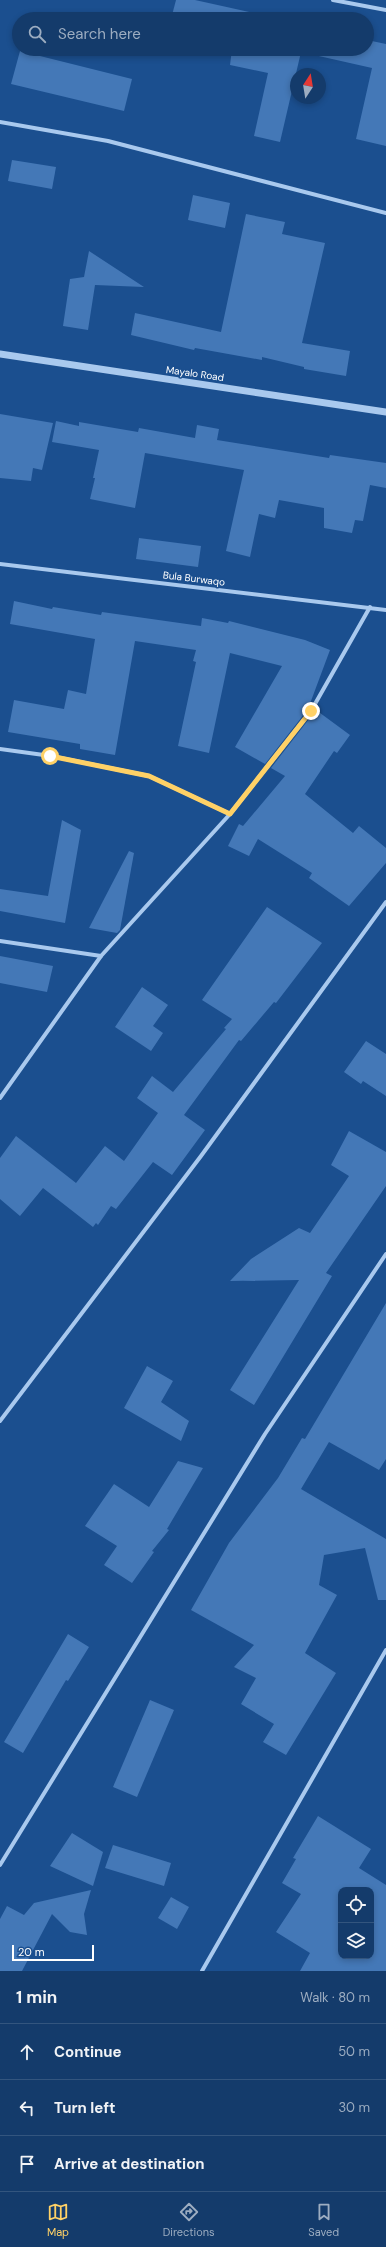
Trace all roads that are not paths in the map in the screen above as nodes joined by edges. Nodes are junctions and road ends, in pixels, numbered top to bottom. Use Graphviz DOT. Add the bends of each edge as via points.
graph roads {
  1 [pos="333,0"];
  2 [pos="386,10"];
  3 [pos="0,122"];
  4 [pos="386,214"];
  5 [pos="0,354"];
  6 [pos="386,412"];
  7 [pos="0,564"];
  8 [pos="370,607"];
  9 [pos="386,610"];
  10 [pos="0,749"];
  11 [pos="230,814"];
  12 [pos="386,902"];
  13 [pos="0,941"];
  14 [pos="101,956"];
  15 [pos="0,1098"];
  16 [pos="385,1256"];
  17 [pos="0,1421"];
  18 [pos="386,1650"];
  19 [pos="0,1865"];
  20 [pos="202,1971"];
  1 -- 2 [label="street"];
  3 -- 4 [label="street" via="108,141"];
  5 -- 6 [label="street, Mayalo Road"];
  7 -- 8 [label="street, Bula Burwaqo"];
  8 -- 9 [label="street, Bula Burwaqo"];
  8 -- 11 [label="street" via="311,711"];
  10 -- 11 [label="street" via="50,756 149,776"];
  11 -- 14 [label="street"];
  12 -- 17 [label="street" via="201,1156"];
  13 -- 14 [label="street"];
  14 -- 15 [label="street"];
  16 -- 19 [label="street" via="264,1434"];
  18 -- 20 [label="street"];
}
